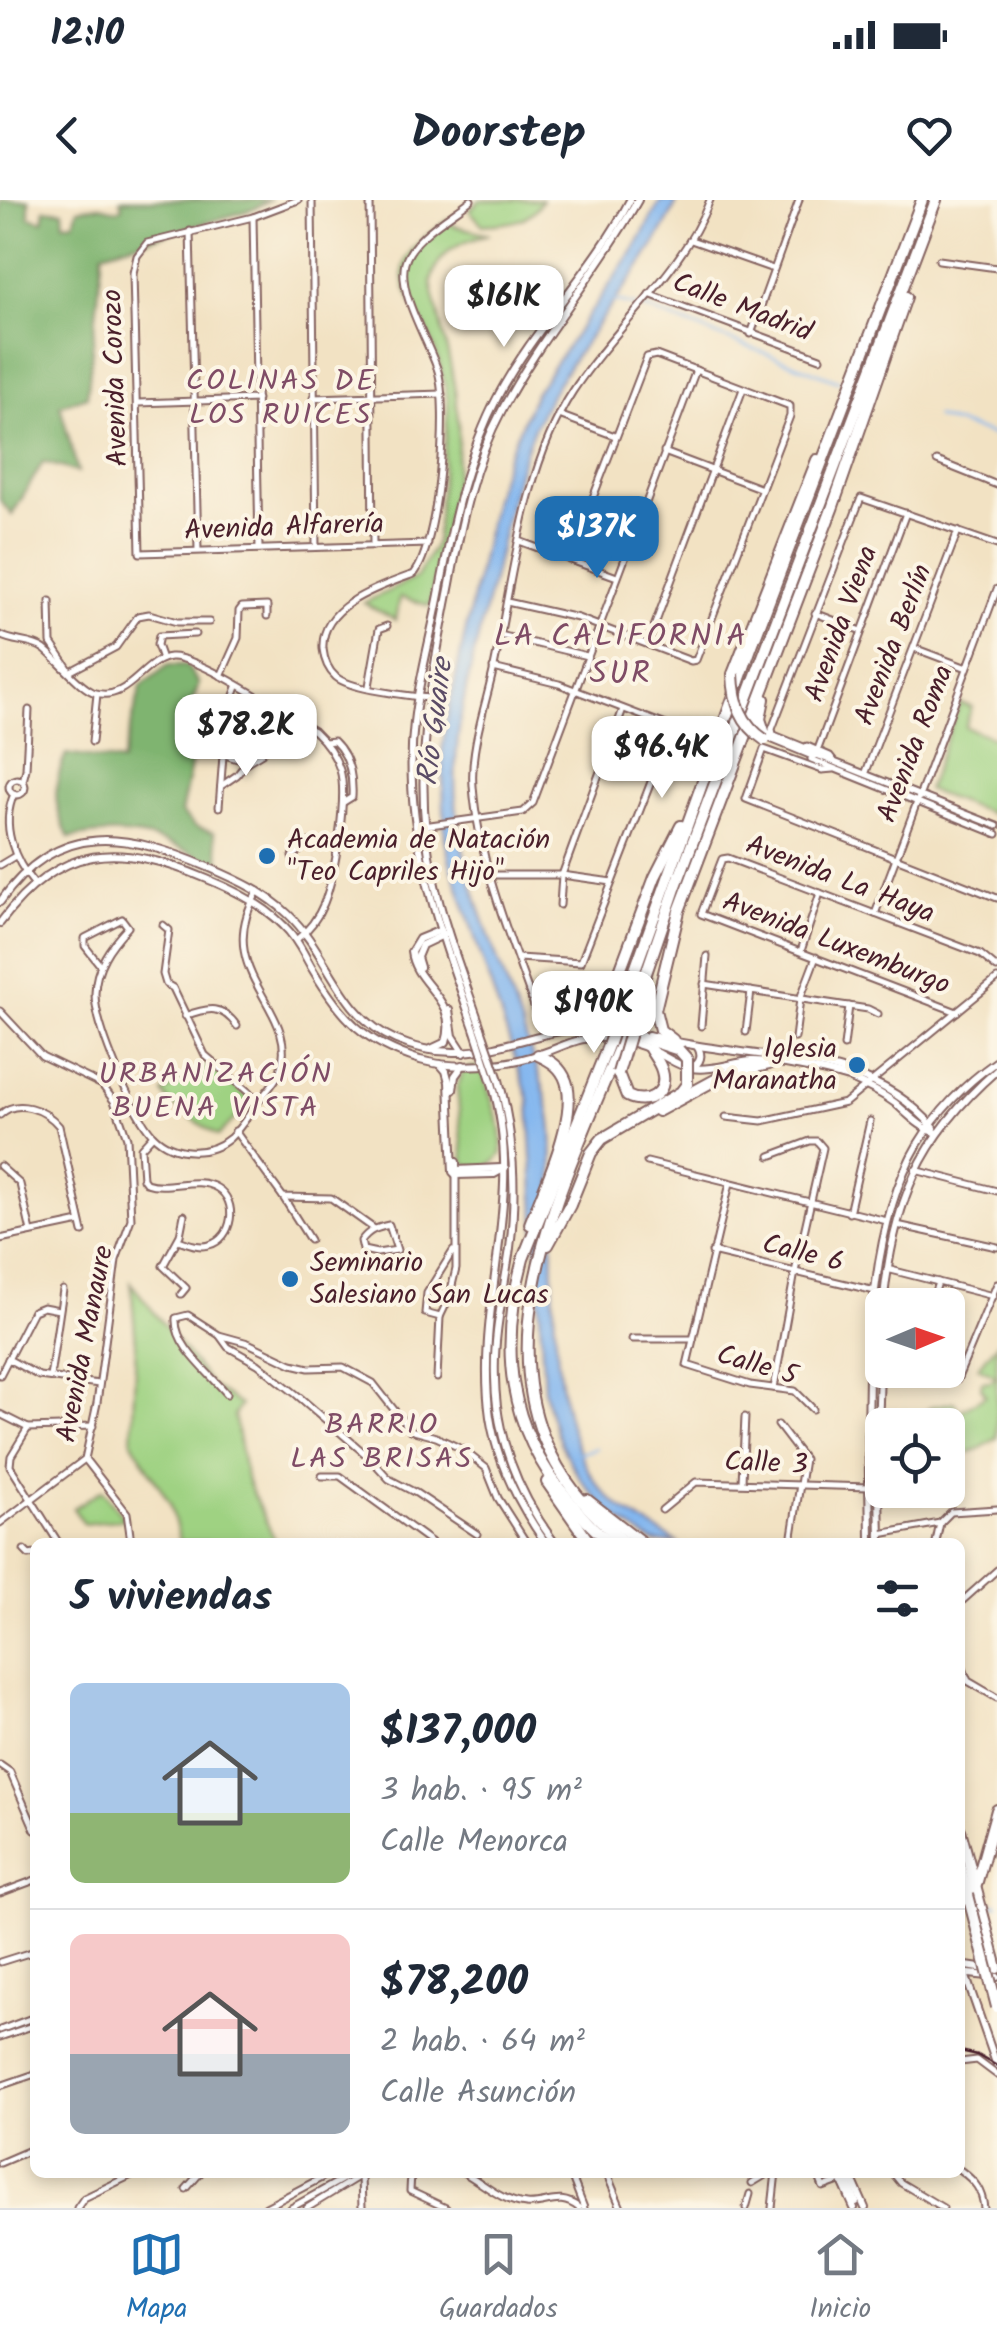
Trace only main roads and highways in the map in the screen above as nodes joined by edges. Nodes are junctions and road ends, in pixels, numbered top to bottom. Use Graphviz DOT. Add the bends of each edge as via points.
graph roads {
  1 [pos="922,200"];
  2 [pos="936,200"];
  3 [pos="923,234"];
  4 [pos="853,383"];
  5 [pos="832,509"];
  6 [pos="702,785"];
  7 [pos="628,1016"];
  8 [pos="615,1043"];
  9 [pos="676,1045"];
  10 [pos="650,1049"];
  11 [pos="538,1055"];
  12 [pos="769,1064"];
  13 [pos="638,1118"];
  14 [pos="530,1232"];
  15 [pos="537,1263"];
  16 [pos="529,1440"];
  17 [pos="571,1486"];
  18 [pos="586,1538"];
  19 [pos="604,1538"];
  20 [pos="621,1538"];
  21 [pos="636,1538"];
  22 [pos="997,1810"];
  23 [pos="965,1852"];
  24 [pos="965,1877"];
  25 [pos="974,1893"];
  26 [pos="997,1972"];
  27 [pos="997,2007"];
  1 -- 4 [label="highway"];
  2 -- 3 [label="highway"];
  3 -- 5 [label="highway"];
  3 -- 7 [label="highway"];
  4 -- 5 [label="highway, bridge" via="733,674 746,724 765,740 814,755 765,734 760,714"];
  4 -- 6 [label="highway"];
  5 -- 9 [label="highway" via="678,911 655,1010 660,1030"];
  6 -- 7 [label="highway"];
  6 -- 9 [label="highway" via="655,877 604,1013 582,1027"];
  7 -- 8 [label="highway, bridge"];
  7 -- 10 [label="highway, bridge" via="618,1073 627,1096 640,1101 661,1087 663,1074"];
  8 -- 14 [label="highway"];
  8 -- 15 [label="highway"];
  9 -- 13 [label="highway, bridge" via="687,1059 688,1084"];
  11 -- 14 [label="highway" via="559,1068 568,1090 556,1155"];
  12 -- 13 [label="highway" via="728,1073"];
  13 -- 15 [label="highway" via="596,1145"];
  14 -- 16 [label="highway" via="514,1295 510,1361 513,1395"];
  15 -- 17 [label="highway" via="527,1338 532,1400 541,1433"];
  16 -- 18 [label="highway" via="550,1486"];
  16 -- 19 [label="highway" via="559,1489"];
  17 -- 20 [label="highway"];
  17 -- 21 [label="highway"];
  22 -- 25 [label="highway"];
  23 -- 25 [label="highway"];
  24 -- 25 [label="highway"];
  25 -- 26 [label="highway"];
  25 -- 27 [label="highway, bridge"];
}
